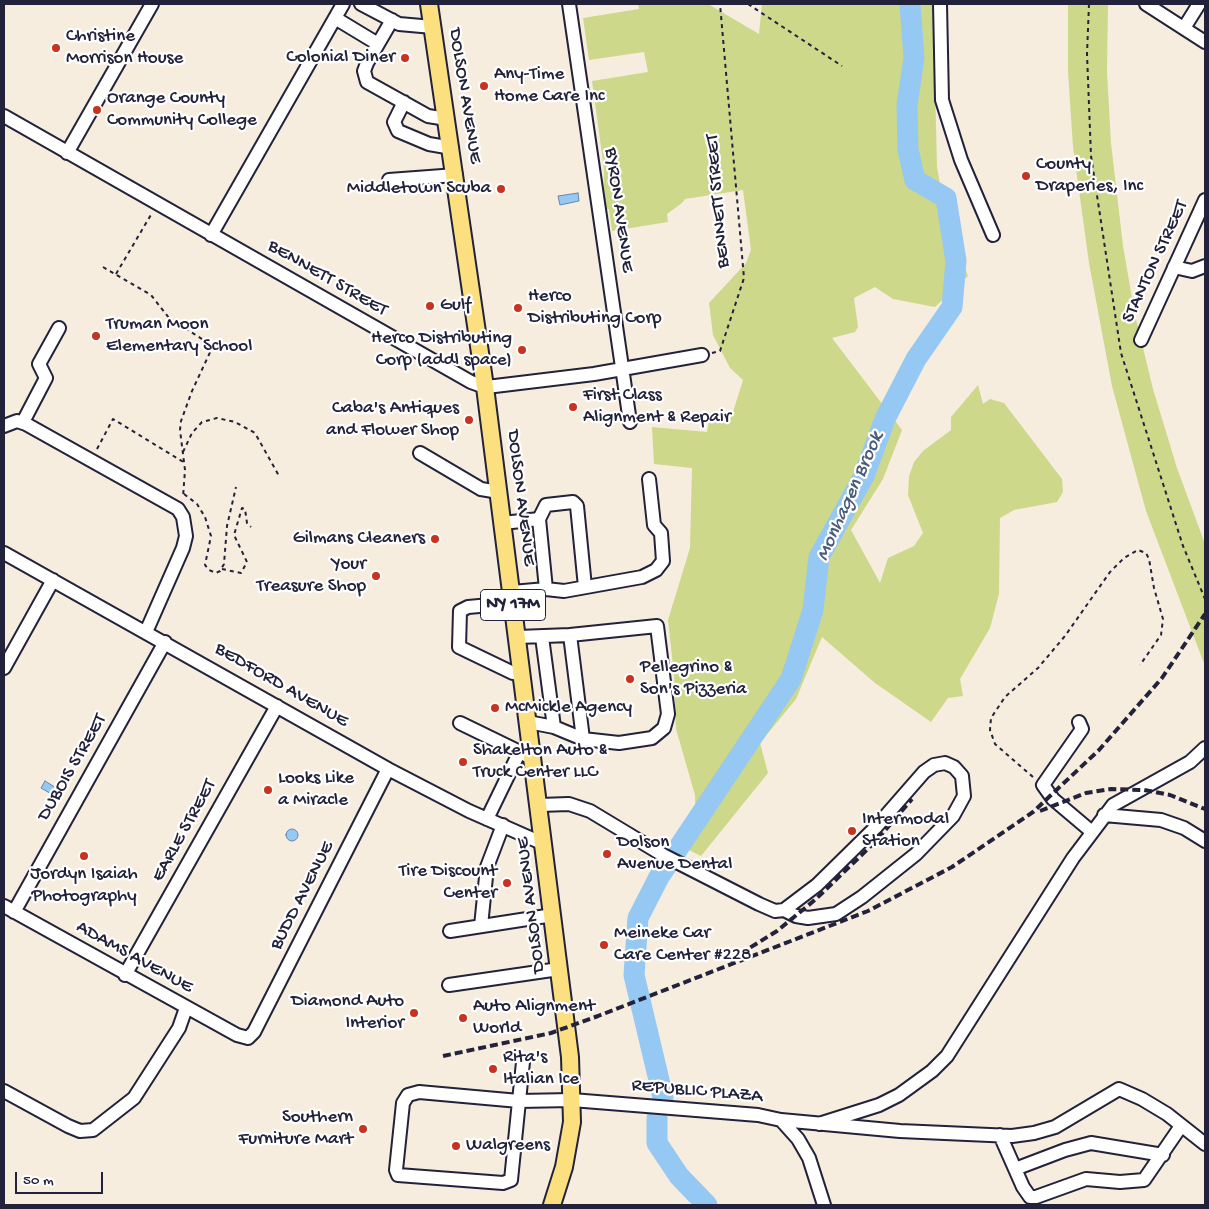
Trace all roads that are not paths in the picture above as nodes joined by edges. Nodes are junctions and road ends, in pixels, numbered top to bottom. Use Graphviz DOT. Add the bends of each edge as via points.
graph roads {
  1 [pos="152,4"];
  2 [pos="343,4"];
  3 [pos="361,4"];
  4 [pos="430,4"];
  5 [pos="569,4"];
  6 [pos="940,4"];
  7 [pos="1146,4"];
  8 [pos="1199,4"];
  9 [pos="335,18"];
  10 [pos="392,20"];
  11 [pos="433,27"];
  12 [pos="1184,28"];
  13 [pos="1205,42"];
  14 [pos="378,44"];
  15 [pos="404,102"];
  16 [pos="4,116"];
  17 [pos="447,119"];
  18 [pos="452,148"];
  19 [pos="67,153"];
  20 [pos="456,175"];
  21 [pos="389,180"];
  22 [pos="1205,200"];
  23 [pos="1200,224"];
  24 [pos="211,235"];
  25 [pos="993,235"];
  26 [pos="1205,266"];
  27 [pos="1174,268"];
  28 [pos="58,328"];
  29 [pos="1141,340"];
  30 [pos="702,355"];
  31 [pos="621,369"];
  32 [pos="485,387"];
  33 [pos="23,422"];
  34 [pos="630,422"];
  35 [pos="4,426"];
  36 [pos="420,453"];
  37 [pos="649,479"];
  38 [pos="499,492"];
  39 [pos="540,520"];
  40 [pos="503,523"];
  41 [pos="4,553"];
  42 [pos="53,580"];
  43 [pos="585,587"];
  44 [pos="546,589"];
  45 [pos="512,597"];
  46 [pos="146,632"];
  47 [pos="570,635"];
  48 [pos="542,636"];
  49 [pos="518,637"];
  50 [pos="164,642"];
  51 [pos="4,668"];
  52 [pos="522,675"];
  53 [pos="277,706"];
  54 [pos="528,722"];
  55 [pos="1079,722"];
  56 [pos="460,723"];
  57 [pos="554,727"];
  58 [pos="583,738"];
  59 [pos="1205,748"];
  60 [pos="526,756"];
  61 [pos="388,769"];
  62 [pos="540,805"];
  63 [pos="1104,815"];
  64 [pos="487,819"];
  65 [pos="503,825"];
  66 [pos="1092,832"];
  67 [pos="1205,841"];
  68 [pos="544,844"];
  69 [pos="9,909"];
  70 [pos="784,910"];
  71 [pos="553,916"];
  72 [pos="481,926"];
  73 [pos="450,931"];
  74 [pos="559,969"];
  75 [pos="125,975"];
  76 [pos="449,985"];
  77 [pos="186,1008"];
  78 [pos="248,1038"];
  79 [pos="523,1062"];
  80 [pos="4,1091"];
  81 [pos="572,1100"];
  82 [pos="519,1102"];
  83 [pos="781,1120"];
  84 [pos="819,1124"];
  85 [pos="1182,1126"];
  86 [pos="1000,1135"];
  87 [pos="1205,1144"];
  88 [pos="1163,1155"];
  89 [pos="1015,1169"];
  90 [pos="552,1205"];
  91 [pos="824,1205"];
  1 -- 19 [label="street"];
  2 -- 9 [label="street"];
  3 -- 10 [label="street"];
  4 -- 11 [label="main road, DOLSON AVENUE / NY 17M"];
  5 -- 31 [label="street, BYRON AVENUE"];
  6 -- 25 [label="street" via="942,100 961,160"];
  7 -- 12 [label="street"];
  8 -- 12 [label="street"];
  9 -- 14 [label="street"];
  9 -- 24 [label="street"];
  10 -- 11 [label="street" via="400,24"];
  10 -- 14 [label="street"];
  11 -- 17 [label="main road, DOLSON AVENUE / NY 17M"];
  12 -- 13 [label="street"];
  14 -- 15 [label="street" via="364,71 367,82"];
  15 -- 17 [label="street" via="428,116"];
  15 -- 18 [label="street" via="394,122 398,131 429,144"];
  16 -- 19 [label="street, BENNETT STREET"];
  17 -- 18 [label="main road, DOLSON AVENUE / NY 17M"];
  18 -- 20 [label="main road, DOLSON AVENUE / NY 17M"];
  19 -- 24 [label="street, BENNETT STREET"];
  20 -- 21 [label="street"];
  20 -- 32 [label="main road, DOLSON AVENUE / NY 17M"];
  22 -- 23 [label="street, STANTON STREET"];
  23 -- 27 [label="street, STANTON STREET"];
  24 -- 32 [label="street, BENNETT STREET"];
  26 -- 27 [label="street" via="1192,271"];
  27 -- 29 [label="street, STANTON STREET"];
  28 -- 33 [label="street" via="39,364 46,378"];
  30 -- 31 [label="street"];
  31 -- 32 [label="street"];
  31 -- 34 [label="street, BYRON AVENUE"];
  32 -- 38 [label="main road, DOLSON AVENUE / NY 17M"];
  33 -- 35 [label="street" via="17,420"];
  33 -- 46 [label="street" via="178,509 183,517 186,536 183,548"];
  36 -- 38 [label="street" via="481,489"];
  37 -- 43 [label="street" via="654,524 661,533 663,561 656,570 642,578"];
  38 -- 40 [label="main road, DOLSON AVENUE / NY 17M"];
  39 -- 40 [label="street"];
  39 -- 43 [label="street" via="546,505 573,502 577,506"];
  39 -- 44 [label="street"];
  40 -- 45 [label="main road, DOLSON AVENUE / NY 17M"];
  41 -- 42 [label="street, BEDFORD AVENUE"];
  42 -- 46 [label="street, BEDFORD AVENUE"];
  42 -- 51 [label="street"];
  43 -- 44 [label="street"];
  44 -- 45 [label="street"];
  45 -- 49 [label="main road, DOLSON AVENUE / NY 17M"];
  45 -- 52 [label="street" via="460,611 459,647"];
  46 -- 50 [label="street, BEDFORD AVENUE"];
  47 -- 48 [label="street"];
  47 -- 58 [label="street"];
  47 -- 58 [label="street" via="657,626 660,646 668,714 664,728 652,738 618,743"];
  48 -- 49 [label="street"];
  48 -- 57 [label="street"];
  49 -- 52 [label="main road, DOLSON AVENUE / NY 17M"];
  50 -- 53 [label="street, BEDFORD AVENUE"];
  50 -- 69 [label="street, DUBOIS STREET"];
  52 -- 54 [label="main road, DOLSON AVENUE / NY 17M" via="520,695"];
  53 -- 61 [label="street, BEDFORD AVENUE"];
  53 -- 75 [label="street, EARLE STREET"];
  54 -- 57 [label="street"];
  54 -- 60 [label="main road, DOLSON AVENUE / NY 17M"];
  55 -- 66 [label="street" via="1082,729 1043,785 1053,799"];
  56 -- 60 [label="street"];
  57 -- 58 [label="street"];
  59 -- 63 [label="street" via="1175,771 1120,800"];
  60 -- 62 [label="main road, DOLSON AVENUE / NY 17M"];
  60 -- 64 [label="street"];
  61 -- 64 [label="street, BEDFORD AVENUE"];
  61 -- 78 [label="street, BUDD AVENUE" via="254,1032"];
  62 -- 68 [label="main road, DOLSON AVENUE / NY 17M"];
  62 -- 70 [label="street" via="569,804 590,811 682,865 759,904"];
  63 -- 66 [label="street"];
  63 -- 67 [label="street" via="1161,820 1184,828"];
  64 -- 65 [label="street, BEDFORD AVENUE"];
  65 -- 68 [label="street, BEDFORD AVENUE"];
  65 -- 72 [label="street" via="487,867"];
  66 -- 84 [label="street" via="942,1061 899,1096"];
  68 -- 71 [label="main road, DOLSON AVENUE / NY 17M"];
  69 -- 75 [label="street, ADAMS AVENUE"];
  70 -- 70 [label="street" via="808,918 836,914 869,892 916,854 953,816 964,796 962,776 945,763 924,772 876,827 817,885"];
  71 -- 72 [label="street"];
  71 -- 74 [label="main road, DOLSON AVENUE / NY 17M"];
  72 -- 73 [label="street"];
  74 -- 76 [label="street"];
  74 -- 81 [label="main road, DOLSON AVENUE / NY 17M"];
  75 -- 77 [label="street, ADAMS AVENUE"];
  77 -- 78 [label="street, ADAMS AVENUE" via="237,1036"];
  77 -- 80 [label="street" via="179,1028 134,1098 93,1130 74,1129"];
  79 -- 82 [label="street"];
  81 -- 82 [label="street, REPUBLIC PLAZA"];
  81 -- 83 [label="street, REPUBLIC PLAZA" via="758,1115"];
  81 -- 90 [label="main road, DOLSON AVENUE / NY 17M" via="569,1144"];
  82 -- 82 [label="street, REPUBLIC PLAZA" via="511,1180 503,1183 398,1175 403,1103 408,1095 419,1092"];
  83 -- 84 [label="street"];
  83 -- 91 [label="street, REPUBLIC PLAZA" via="809,1158"];
  84 -- 86 [label="street"];
  85 -- 86 [label="street" via="1142,1099 1119,1089 1055,1127 1034,1133"];
  85 -- 87 [label="street"];
  85 -- 88 [label="street"];
  86 -- 89 [label="street"];
  88 -- 89 [label="street" via="1091,1143"];
  88 -- 89 [label="street" via="1144,1180 1086,1179 1036,1197 1030,1197"];
}
